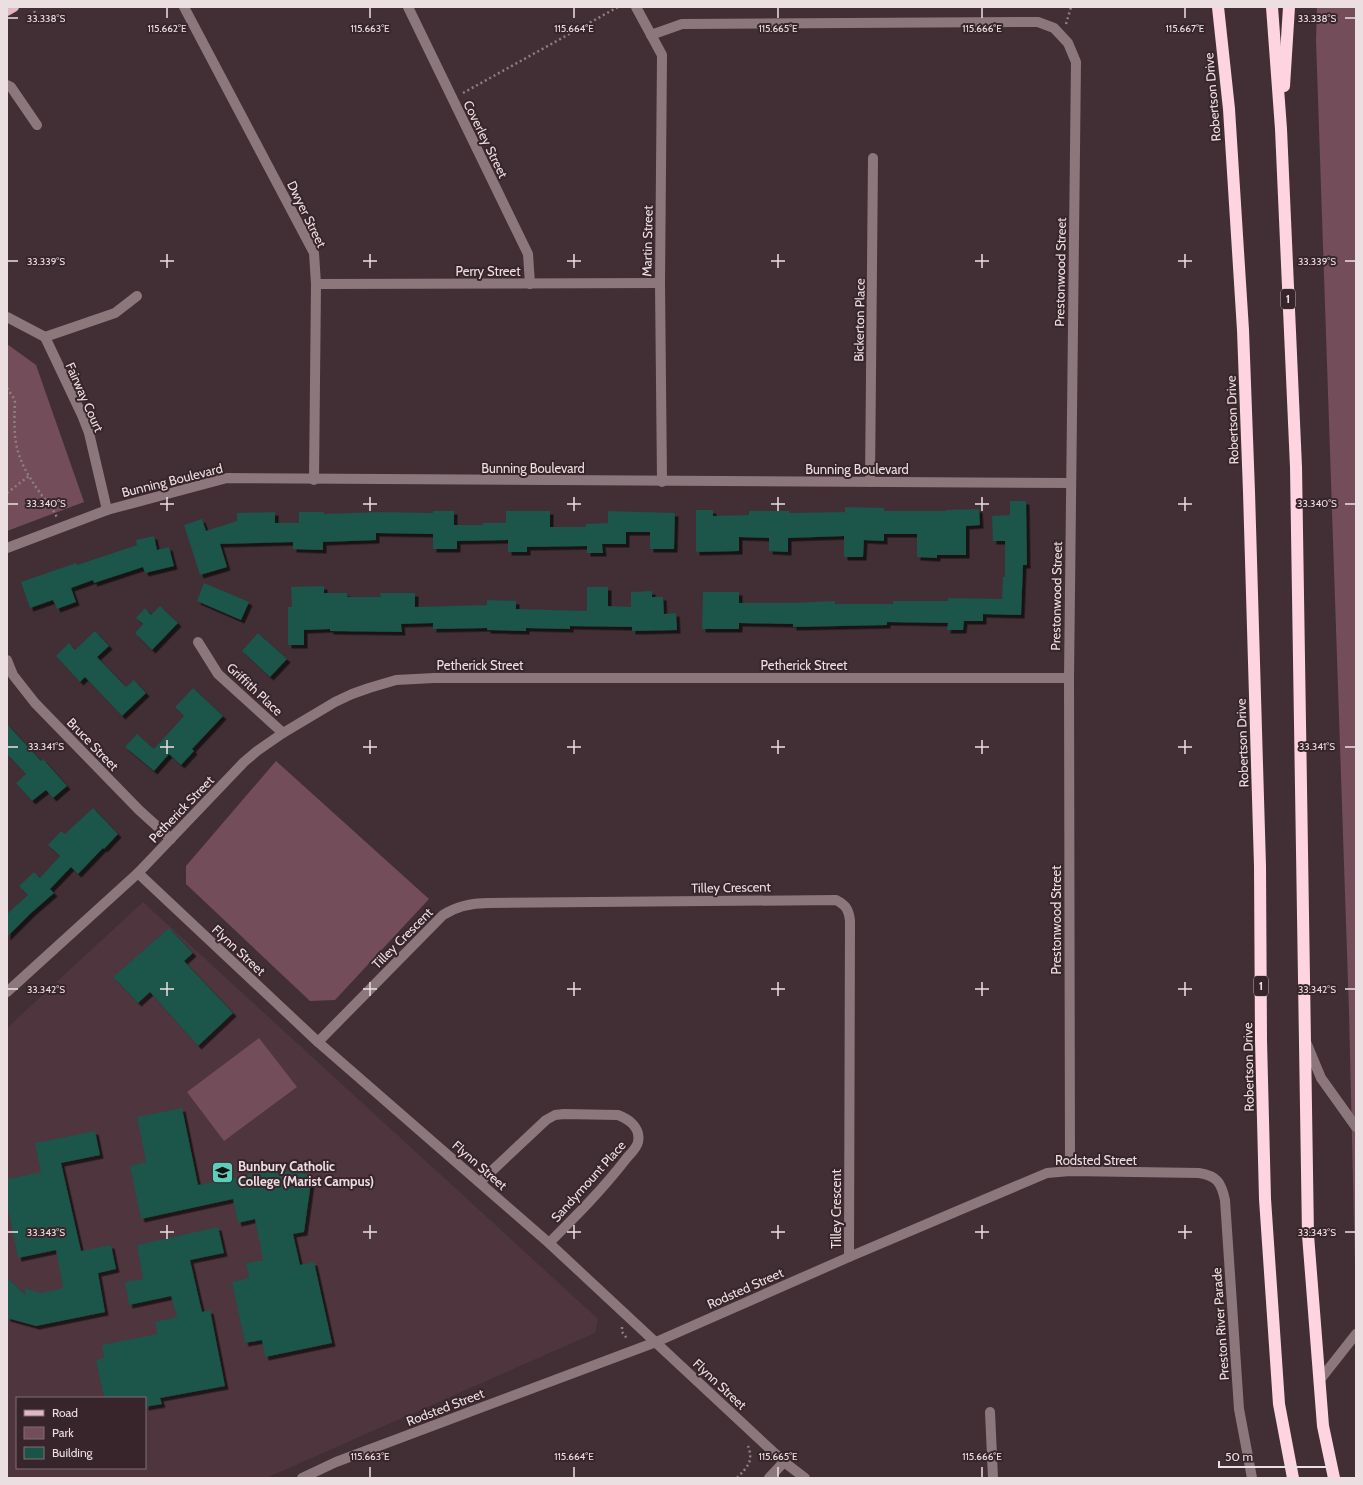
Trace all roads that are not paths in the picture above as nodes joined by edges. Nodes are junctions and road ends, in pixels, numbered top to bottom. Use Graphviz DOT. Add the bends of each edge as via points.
graph roads {
  1 [pos="14,7"];
  2 [pos="184,7"];
  3 [pos="408,7"];
  4 [pos="636,7"];
  5 [pos="1218,7"];
  6 [pos="1272,7"];
  7 [pos="1289,7"];
  8 [pos="7,11"];
  9 [pos="651,35"];
  10 [pos="7,85"];
  11 [pos="37,125"];
  12 [pos="1281,129"];
  13 [pos="873,158"];
  14 [pos="660,283"];
  15 [pos="316,284"];
  16 [pos="530,284"];
  17 [pos="137,296"];
  18 [pos="7,317"];
  19 [pos="45,337"];
  20 [pos="314,480"];
  21 [pos="662,482"];
  22 [pos="870,482"];
  23 [pos="1071,483"];
  24 [pos="107,510"];
  25 [pos="7,548"];
  26 [pos="198,642"];
  27 [pos="7,660"];
  28 [pos="1068,678"];
  29 [pos="283,732"];
  30 [pos="171,839"];
  31 [pos="138,873"];
  32 [pos="7,992"];
  33 [pos="1305,1038"];
  34 [pos="318,1042"];
  35 [pos="1356,1127"];
  36 [pos="1070,1171"];
  37 [pos="1207,1175"];
  38 [pos="480,1182"];
  39 [pos="549,1243"];
  40 [pos="849,1257"];
  41 [pos="1356,1334"];
  42 [pos="656,1342"];
  43 [pos="1319,1381"];
  44 [pos="990,1412"];
  45 [pos="784,1462"];
  46 [pos="302,1478"];
  47 [pos="769,1478"];
  48 [pos="805,1478"];
  49 [pos="992,1478"];
  50 [pos="1252,1478"];
  51 [pos="1293,1478"];
  52 [pos="1334,1478"];
  1 -- 8 [label="main road"];
  2 -- 15 [label="street, Dwyer Street" via="314,253"];
  3 -- 16 [label="street, Coverley Street" via="528,254"];
  4 -- 9 [label="street, Martin Street"];
  5 -- 51 [label="highway, Robertson Drive / 1" via="1229,109 1243,345 1259,858 1265,1199 1279,1404"];
  6 -- 12 [label="highway, 1"];
  7 -- 12 [label="highway, 1"];
  9 -- 14 [label="street, Martin Street" via="662,55"];
  9 -- 23 [label="street, Prestonwood Street" via="682,24 1038,22 1054,28 1068,43 1076,62"];
  10 -- 11 [label="street"];
  12 -- 33 [label="highway, 1" via="1296,467"];
  13 -- 22 [label="street, Bickerton Place"];
  14 -- 16 [label="street, Perry Street"];
  14 -- 21 [label="street, Martin Street"];
  15 -- 16 [label="street, Perry Street"];
  15 -- 20 [label="street, Dwyer Street"];
  17 -- 19 [label="street" via="115,313"];
  18 -- 19 [label="street"];
  19 -- 24 [label="street, Fairway Court" via="82,414"];
  20 -- 21 [label="street, Bunning Boulevard"];
  20 -- 24 [label="street, Bunning Boulevard" via="227,478"];
  21 -- 22 [label="street, Bunning Boulevard"];
  22 -- 23 [label="street, Bunning Boulevard"];
  23 -- 28 [label="street, Prestonwood Street"];
  24 -- 25 [label="street, Bunning Boulevard"];
  26 -- 29 [label="street, Griffith Place" via="218,674"];
  27 -- 30 [label="street, Bruce Street" via="13,675 34,703"];
  28 -- 29 [label="street, Petherick Street" via="410,679 396,680 352,694"];
  28 -- 36 [label="street, Prestonwood Street"];
  29 -- 30 [label="street, Petherick Street" via="244,762"];
  30 -- 31 [label="street, Petherick Street"];
  31 -- 32 [label="street, Petherick Street"];
  31 -- 34 [label="street, Flynn Street"];
  33 -- 35 [label="street" via="1321,1078"];
  33 -- 43 [label="highway, 1" via="1308,1235"];
  34 -- 38 [label="street, Flynn Street"];
  34 -- 40 [label="street, Tilley Crescent" via="443,915 463,906 476,903 836,900 845,904 850,921"];
  36 -- 37 [label="street, Rodsted Street"];
  36 -- 40 [label="street, Rodsted Street" via="1047,1173"];
  37 -- 50 [label="street, Preston River Parade" via="1221,1185 1225,1200 1239,1410"];
  38 -- 39 [label="street, Flynn Street"];
  38 -- 39 [label="street, Sandymount Place" via="546,1120 555,1115 618,1115 634,1124 638,1131 638,1144 614,1175"];
  39 -- 42 [label="street, Flynn Street"];
  40 -- 42 [label="street, Rodsted Street"];
  41 -- 43 [label="street"];
  42 -- 45 [label="street, Flynn Street"];
  42 -- 46 [label="street, Rodsted Street" via="344,1459"];
  43 -- 52 [label="highway, 1" via="1323,1426"];
  44 -- 49 [label="street"];
  45 -- 47 [label="street"];
  45 -- 48 [label="street, Flynn Street"];
}
